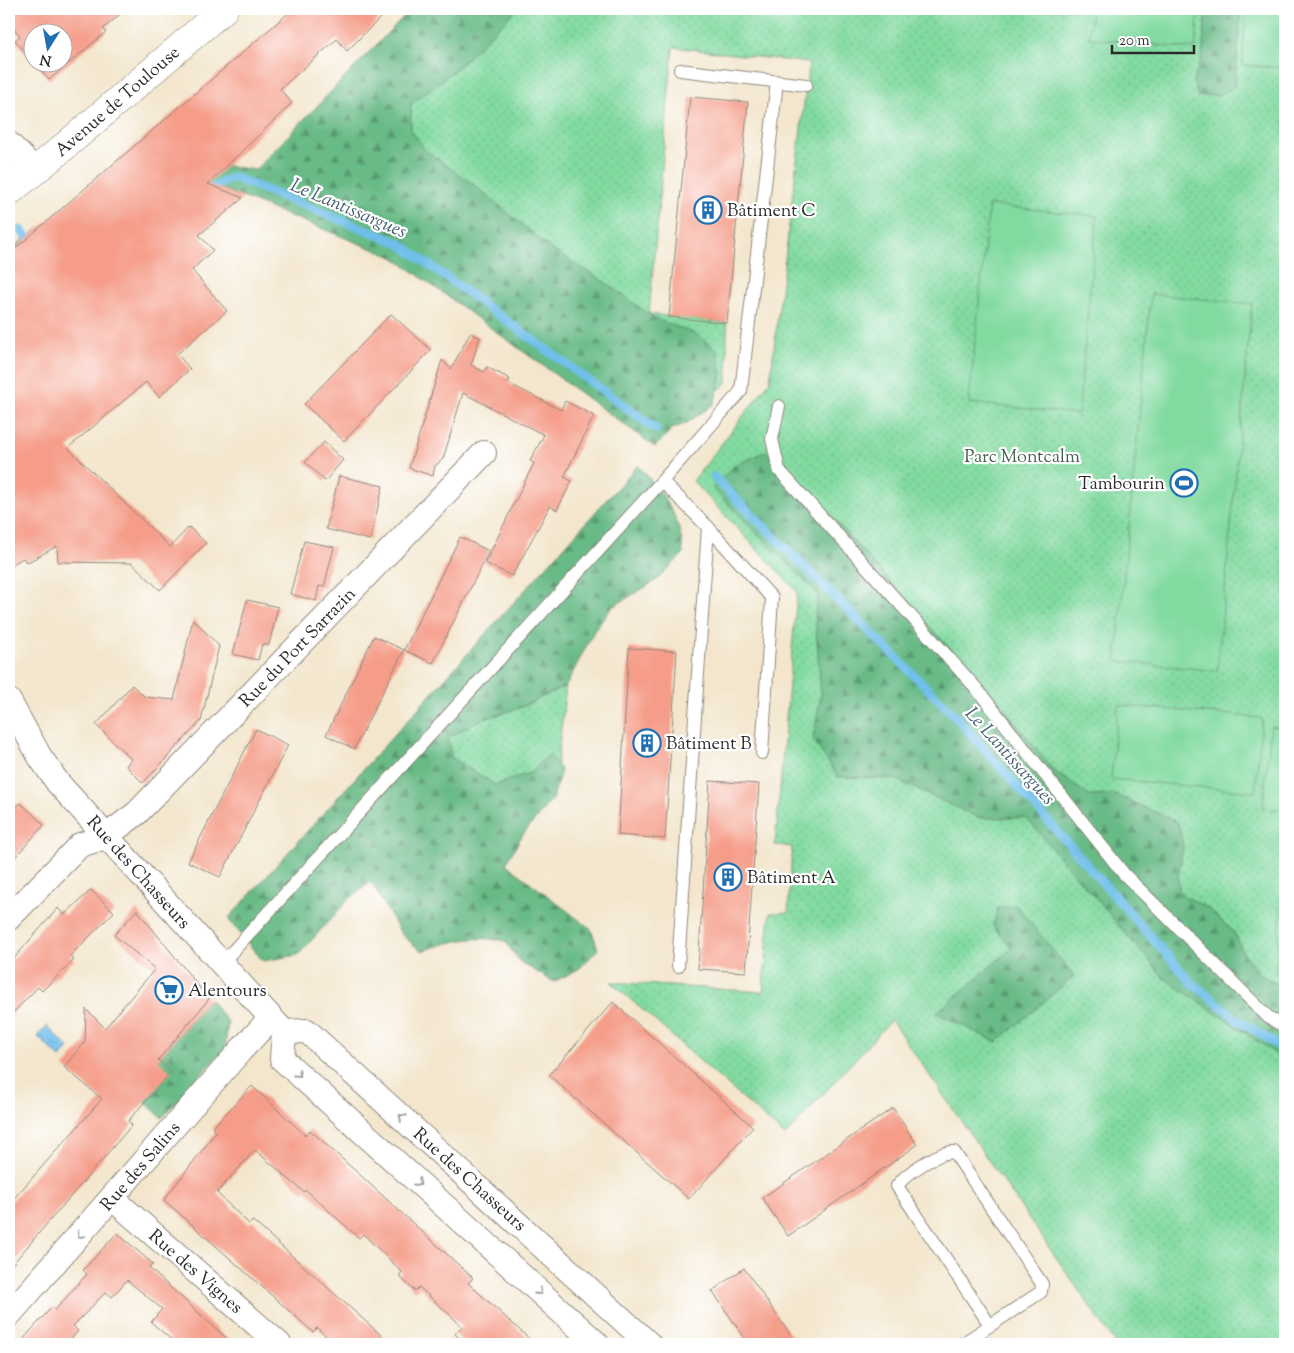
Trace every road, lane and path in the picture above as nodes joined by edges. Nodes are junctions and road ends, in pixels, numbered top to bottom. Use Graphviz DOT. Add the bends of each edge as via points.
graph roads {
  1 [pos="224,9"];
  2 [pos="680,70"];
  3 [pos="777,82"];
  4 [pos="806,85"];
  5 [pos="9,144"];
  6 [pos="35,170"];
  7 [pos="10,188"];
  8 [pos="778,406"];
  9 [pos="484,453"];
  10 [pos="662,481"];
  11 [pos="708,527"];
  12 [pos="9,701"];
  13 [pos="762,753"];
  14 [pos="105,836"];
  15 [pos="9,918"];
  16 [pos="222,963"];
  17 [pos="678,966"];
  18 [pos="278,1025"];
  19 [pos="1285,1027"];
  20 [pos="112,1198"];
  21 [pos="9,1316"];
  22 [pos="990,1325"];
  23 [pos="279,1344"];
  24 [pos="597,1344"];
  25 [pos="650,1344"];
  26 [pos="962,1344"];
  1 -- 6 [label="main road, Avenue de Toulouse"];
  2 -- 3 [label="lane"];
  3 -- 4 [label="lane"];
  3 -- 10 [label="lane" via="741,391"];
  5 -- 6 [label="street"];
  6 -- 7 [label="main road, Avenue de Toulouse"];
  8 -- 19 [label="lane" via="772,439 779,470 976,688 1124,874 1268,1017"];
  9 -- 14 [label="street, Rue du Port Sarrazin" via="136,813"];
  10 -- 11 [label="lane"];
  10 -- 16 [label="lane"];
  11 -- 13 [label="lane" via="772,598"];
  11 -- 17 [label="lane"];
  12 -- 14 [label="street, Rue des Chasseurs" via="53,777"];
  14 -- 15 [label="street, Rue du Port Sarrazin" via="80,845"];
  14 -- 16 [label="street, Rue des Chasseurs"];
  16 -- 18 [label="street, Rue des Chasseurs"];
  18 -- 20 [label="street, Rue des Salins" via="241,1050"];
  18 -- 24 [label="street, one-way" via="282,1059"];
  25 -- 18 [label="street, Rue des Chasseurs, one-way" via="307,1031"];
  20 -- 21 [label="street, Rue des Salins, one-way"];
  20 -- 23 [label="street, Rue des Vignes"];
  22 -- 22 [label="lane" via="1040,1292 1042,1284 954,1152 945,1151 902,1179 897,1186"];
  22 -- 26 [label="lane"];
}
